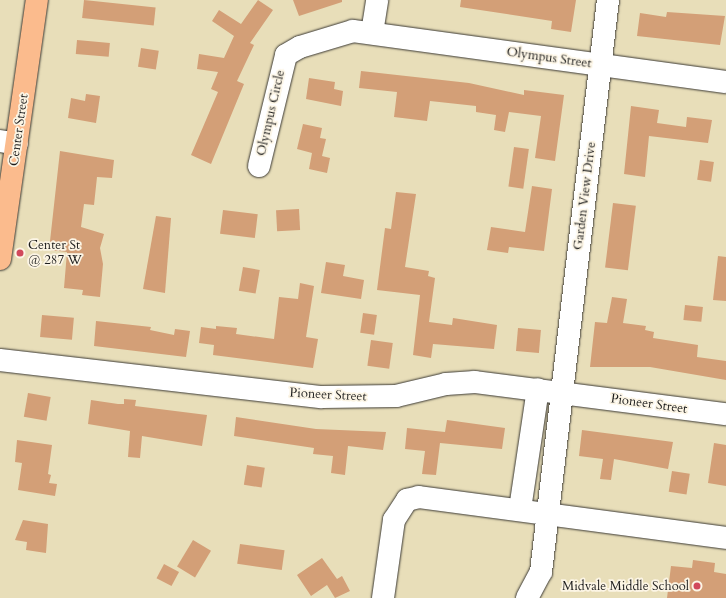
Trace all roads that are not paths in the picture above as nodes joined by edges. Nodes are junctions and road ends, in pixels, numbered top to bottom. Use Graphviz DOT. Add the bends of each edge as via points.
graph roads {
  1 [pos="37,0"];
  2 [pos="378,0"];
  3 [pos="608,0"];
  4 [pos="372,33"];
  5 [pos="600,65"];
  6 [pos="726,82"];
  7 [pos="9,142"];
  8 [pos="259,166"];
  9 [pos="0,260"];
  10 [pos="0,360"];
  11 [pos="538,389"];
  12 [pos="564,392"];
  13 [pos="726,414"];
  14 [pos="520,509"];
  15 [pos="548,512"];
  16 [pos="726,538"];
  17 [pos="383,598"];
  18 [pos="527,598"];
  1 -- 7 [label="main road, Center Street"];
  2 -- 4 [label="street"];
  3 -- 5 [label="street, Garden View Drive"];
  4 -- 5 [label="street, Olympus Street"];
  4 -- 8 [label="street, Olympus Circle" via="342,33 286,55"];
  5 -- 6 [label="street, Olympus Street"];
  5 -- 12 [label="street, Garden View Drive"];
  7 -- 9 [label="main road, Center Street"];
  10 -- 11 [label="street, Pioneer Street" via="322,397 396,396 446,384 476,382"];
  11 -- 12 [label="street, Pioneer Street"];
  11 -- 14 [label="street"];
  12 -- 13 [label="street, Pioneer Street"];
  12 -- 15 [label="street, Garden View Drive"];
  14 -- 15 [label="street"];
  14 -- 17 [label="street" via="430,497 407,500 394,520"];
  15 -- 16 [label="street"];
  15 -- 18 [label="street, Garden View Drive" via="539,578"];
}
